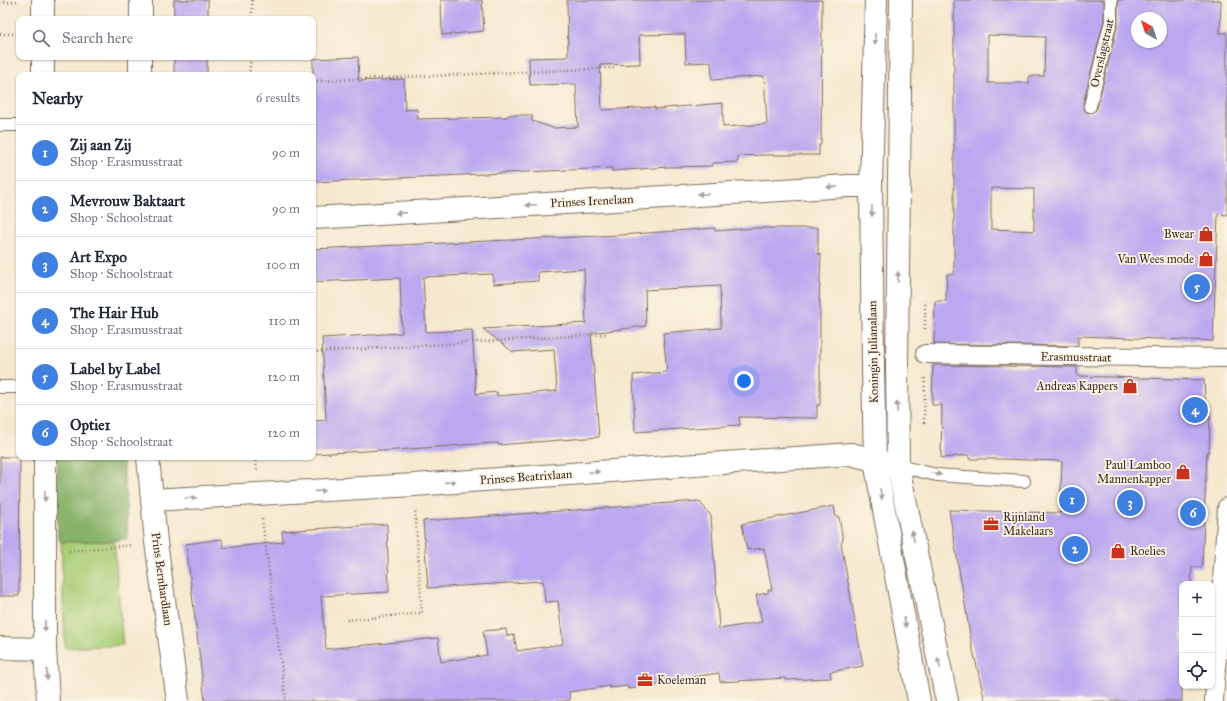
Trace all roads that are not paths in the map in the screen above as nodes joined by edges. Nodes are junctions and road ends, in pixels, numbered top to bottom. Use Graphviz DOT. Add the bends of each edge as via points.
graph roads {
  1 [pos="43,0"];
  2 [pos="141,0"];
  3 [pos="876,0"];
  4 [pos="901,0"];
  5 [pos="1111,0"];
  6 [pos="43,16"];
  7 [pos="141,16"];
  8 [pos="43,60"];
  9 [pos="140,60"];
  10 [pos="43,72"];
  11 [pos="140,72"];
  12 [pos="1090,106"];
  13 [pos="16,124"];
  14 [pos="0,125"];
  15 [pos="871,186"];
  16 [pos="316,218"];
  17 [pos="925,354"];
  18 [pos="1227,358"];
  19 [pos="0,387"];
  20 [pos="16,387"];
  21 [pos="45,460"];
  22 [pos="148,460"];
  23 [pos="875,461"];
  24 [pos="898,466"];
  25 [pos="1024,481"];
  26 [pos="152,500"];
  27 [pos="1227,507"];
  28 [pos="1222,646"];
  29 [pos="0,648"];
  30 [pos="45,648"];
  31 [pos="48,701"];
  32 [pos="178,701"];
  33 [pos="919,701"];
  34 [pos="947,701"];
  35 [pos="1214,701"];
  1 -- 6 [label="street"];
  2 -- 7 [label="street"];
  3 -- 15 [label="street, Koningin Julianalaan, one-way"];
  24 -- 4 [label="street, Koningin Julianalaan, one-way"];
  5 -- 12 [label="lane, Overslagstraat" via="1112,21"];
  8 -- 10 [label="street"];
  9 -- 11 [label="street"];
  13 -- 14 [label="lane"];
  15 -- 16 [label="street, Prinses Irenelaan, one-way"];
  15 -- 23 [label="street, Koningin Julianalaan, one-way"];
  17 -- 18 [label="street, Erasmusstraat"];
  19 -- 20 [label="lane"];
  21 -- 30 [label="street, one-way"];
  22 -- 26 [label="street, Prins Bernhardlaan"];
  23 -- 24 [label="street, Prinses Beatrixlaan"];
  26 -- 23 [label="street, Prinses Beatrixlaan, one-way" via="414,485 851,454"];
  23 -- 33 [label="street, Koningin Julianalaan, one-way"];
  24 -- 25 [label="lane, one-way" via="937,475"];
  34 -- 24 [label="street, Koningin Julianalaan, one-way"];
  26 -- 32 [label="street, Prins Bernhardlaan"];
  27 -- 28 [label="street"];
  28 -- 35 [label="street"];
  29 -- 30 [label="street"];
  30 -- 31 [label="street, one-way"];
}
